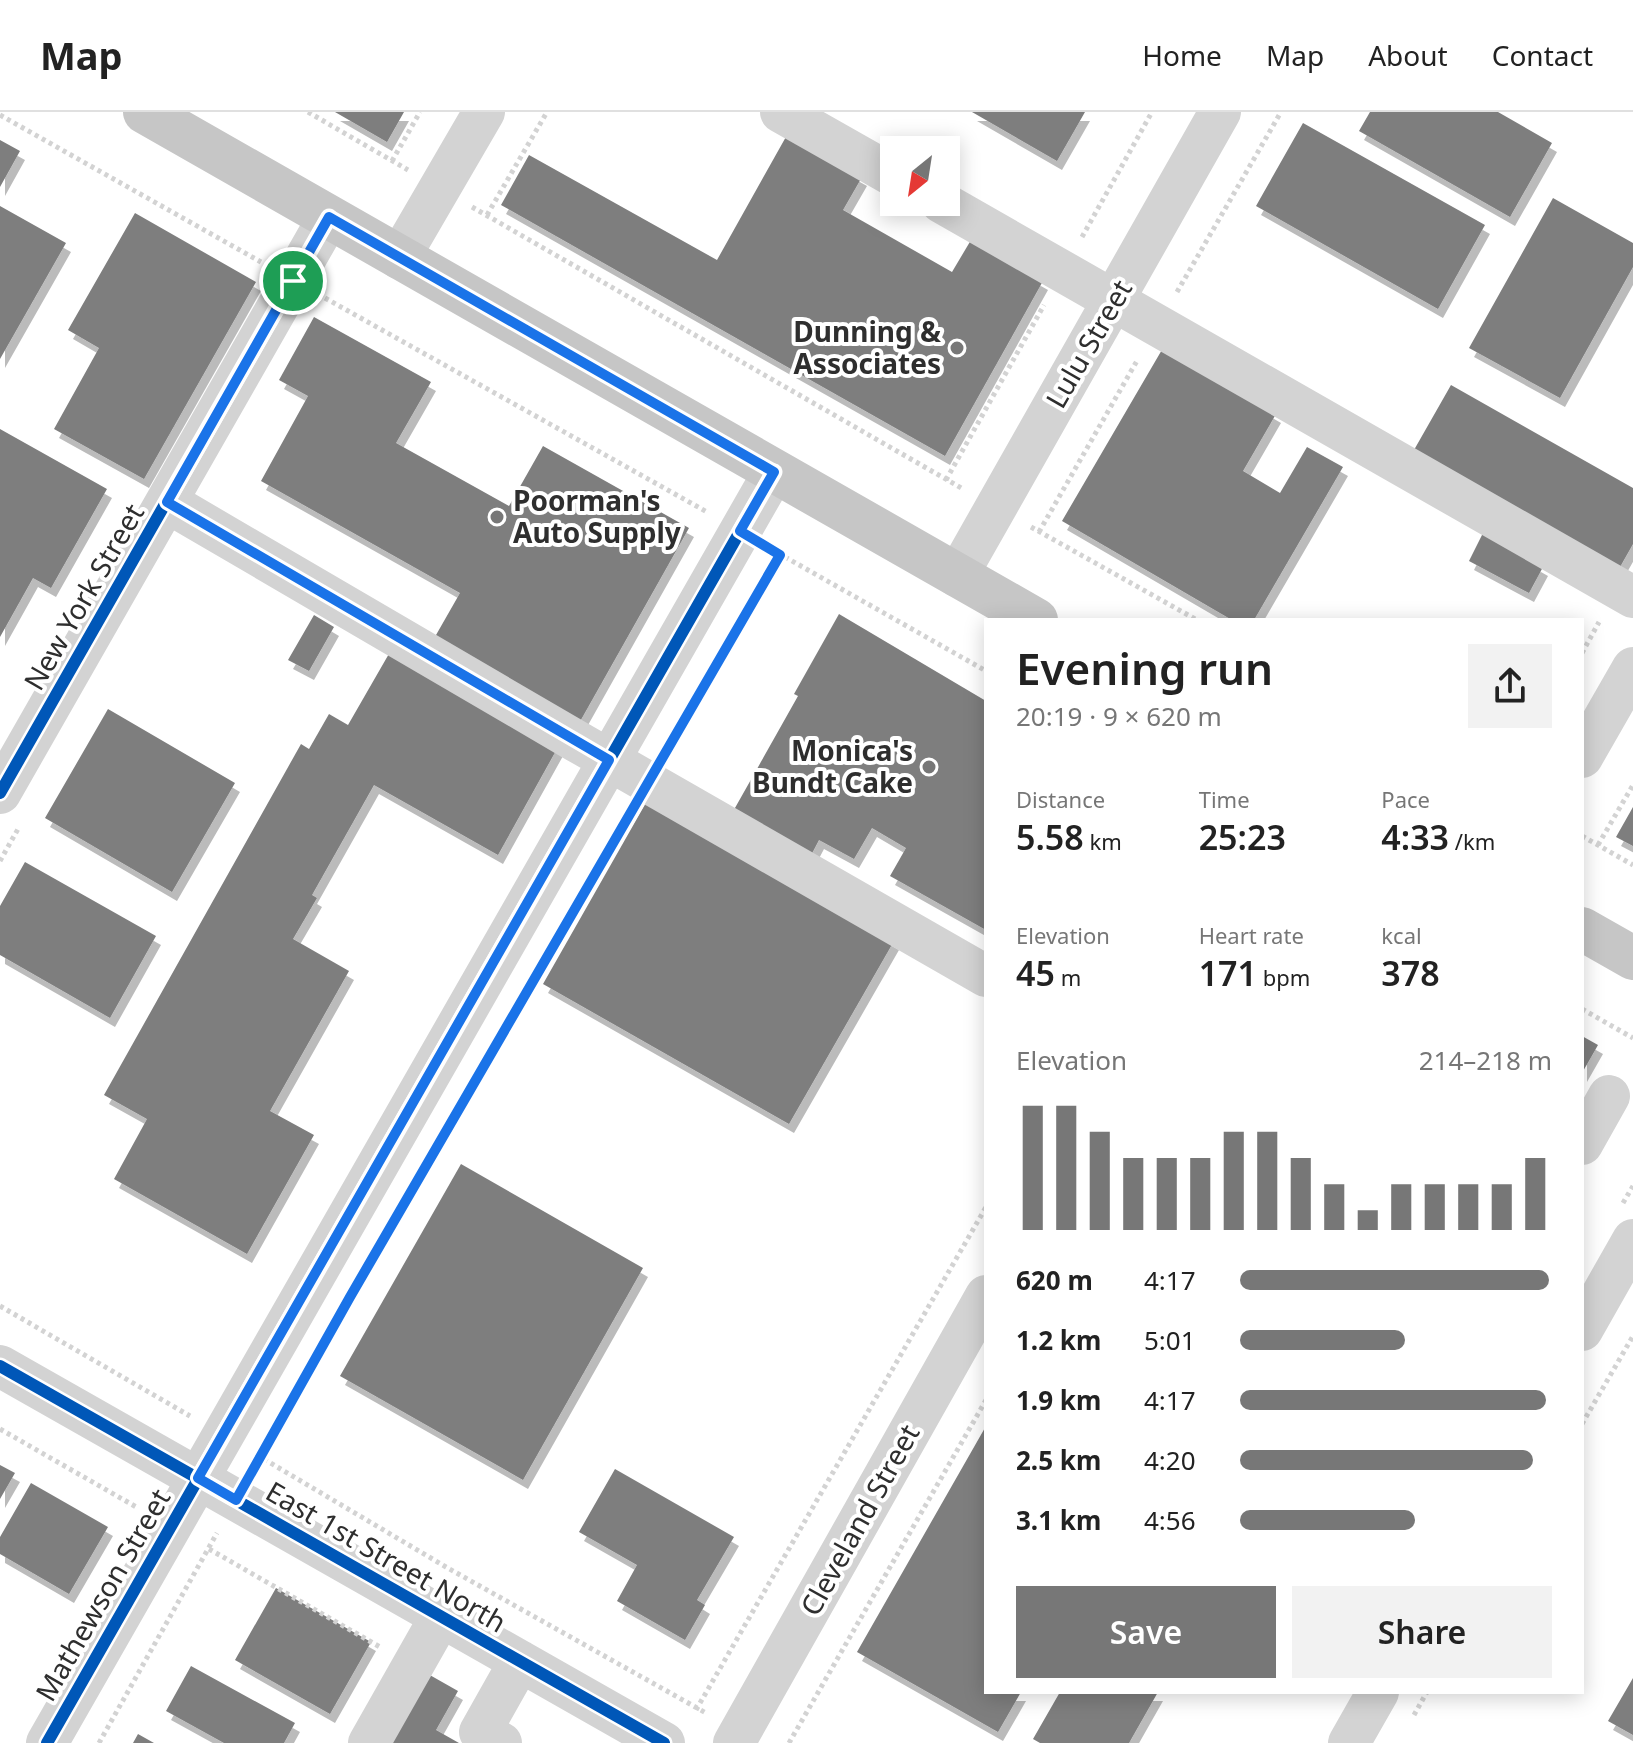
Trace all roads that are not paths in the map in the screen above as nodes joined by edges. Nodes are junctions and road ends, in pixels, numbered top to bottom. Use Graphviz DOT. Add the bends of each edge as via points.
graph roads {
  1 [pos="145,112"];
  2 [pos="484,112"];
  3 [pos="781,112"];
  4 [pos="1220,112"];
  5 [pos="880,168"];
  6 [pos="960,213"];
  7 [pos="329,217"];
  8 [pos="399,258"];
  9 [pos="1114,300"];
  10 [pos="774,472"];
  11 [pos="167,502"];
  12 [pos="957,576"];
  13 [pos="1633,597"];
  14 [pos="1032,618"];
  15 [pos="1633,668"];
  16 [pos="10,751"];
  17 [pos="1584,754"];
  18 [pos="609,760"];
  19 [pos="0,793"];
  20 [pos="1584,930"];
  21 [pos="1633,958"];
  22 [pos="984,975"];
  23 [pos="1609,1096"];
  24 [pos="1584,1140"];
  25 [pos="1629,1256"];
  26 [pos="984,1300"];
  27 [pos="1584,1327"];
  28 [pos="0,1366"];
  29 [pos="198,1478"];
  30 [pos="441,1616"];
  31 [pos="520,1661"];
  32 [pos="1377,1694"];
  33 [pos="609,1730"];
  34 [pos="675,1731"];
  35 [pos="737,1738"];
  36 [pos="47,1743"];
  37 [pos="369,1743"];
  38 [pos="501,1743"];
  39 [pos="1349,1743"];
  1 -- 7 [label="main road"];
  2 -- 8 [label="street"];
  3 -- 5 [label="street"];
  4 -- 9 [label="street, Lulu Street"];
  6 -- 9 [label="street"];
  7 -- 8 [label="main road"];
  7 -- 11 [label="street, New York Street"];
  8 -- 10 [label="main road"];
  9 -- 12 [label="street, Lulu Street"];
  9 -- 13 [label="street"];
  10 -- 12 [label="main road"];
  10 -- 18 [label="street, Mathewson Street"];
  11 -- 16 [label="street, New York Street"];
  11 -- 18 [label="street"];
  12 -- 14 [label="main road"];
  15 -- 17 [label="street"];
  16 -- 19 [label="street, New York Street"];
  18 -- 22 [label="street"];
  18 -- 29 [label="street, Mathewson Street"];
  20 -- 21 [label="main road"];
  23 -- 24 [label="street"];
  25 -- 27 [label="street"];
  26 -- 35 [label="street, Cleveland Street"];
  28 -- 29 [label="street, East 1st Street North"];
  29 -- 30 [label="street, East 1st Street North"];
  29 -- 36 [label="street, Mathewson Street"];
  30 -- 31 [label="street, East 1st Street North"];
  30 -- 37 [label="street"];
  31 -- 33 [label="street, East 1st Street North"];
  31 -- 38 [label="street" via="480,1732"];
  32 -- 39 [label="street"];
  33 -- 34 [label="street, East 1st Street North"];
}
